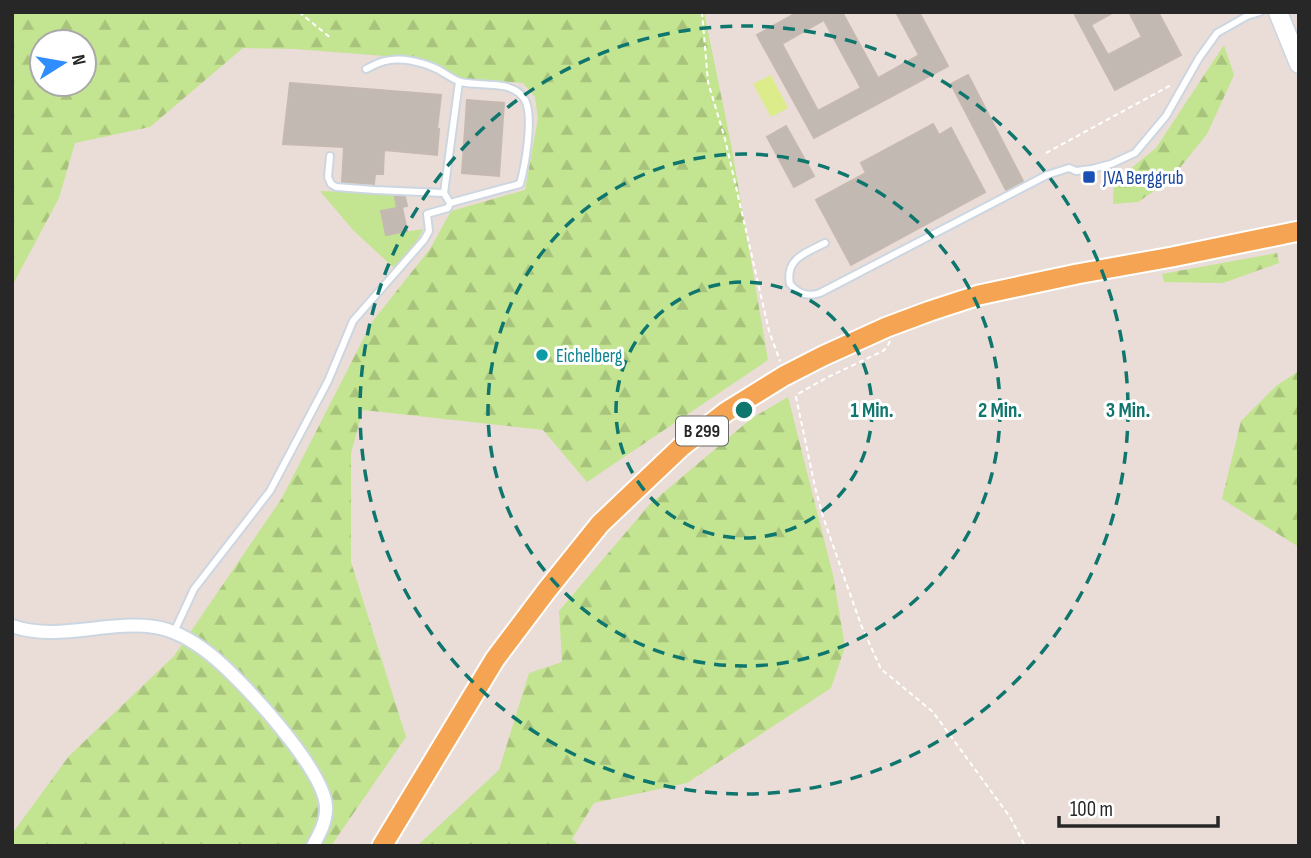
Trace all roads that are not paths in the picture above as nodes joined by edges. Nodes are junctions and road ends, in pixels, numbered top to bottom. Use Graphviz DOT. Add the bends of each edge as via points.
graph roads {
  1 [pos="1260,12"];
  2 [pos="1278,12"];
  3 [pos="1299,64"];
  4 [pos="366,69"];
  5 [pos="459,82"];
  6 [pos="330,156"];
  7 [pos="444,193"];
  8 [pos="450,203"];
  9 [pos="1299,231"];
  10 [pos="825,243"];
  11 [pos="12,626"];
  12 [pos="174,632"];
  13 [pos="313,846"];
  14 [pos="382,846"];
  1 -- 10 [label="lane" via="1217,33 1166,116 1135,153 1092,169 1069,168 1047,175 820,293 799,293 790,284 788,271 793,262"];
  2 -- 3 [label="street"];
  4 -- 5 [label="lane" via="385,61 424,63"];
  5 -- 7 [label="lane"];
  5 -- 8 [label="lane" via="513,89 526,101 530,122 520,184"];
  6 -- 7 [label="lane" via="328,177 336,187"];
  7 -- 8 [label="lane"];
  8 -- 12 [label="lane" via="426,214 429,231 424,240 353,321 328,382 270,491 194,589"];
  9 -- 14 [label="main road, B 299" via="1077,274 930,311 784,376 726,412 681,447 600,524 547,590 495,659"];
  11 -- 12 [label="street" via="39,632 138,625"];
  12 -- 13 [label="street" via="212,656 238,680 312,771 326,805 326,818"];
}
